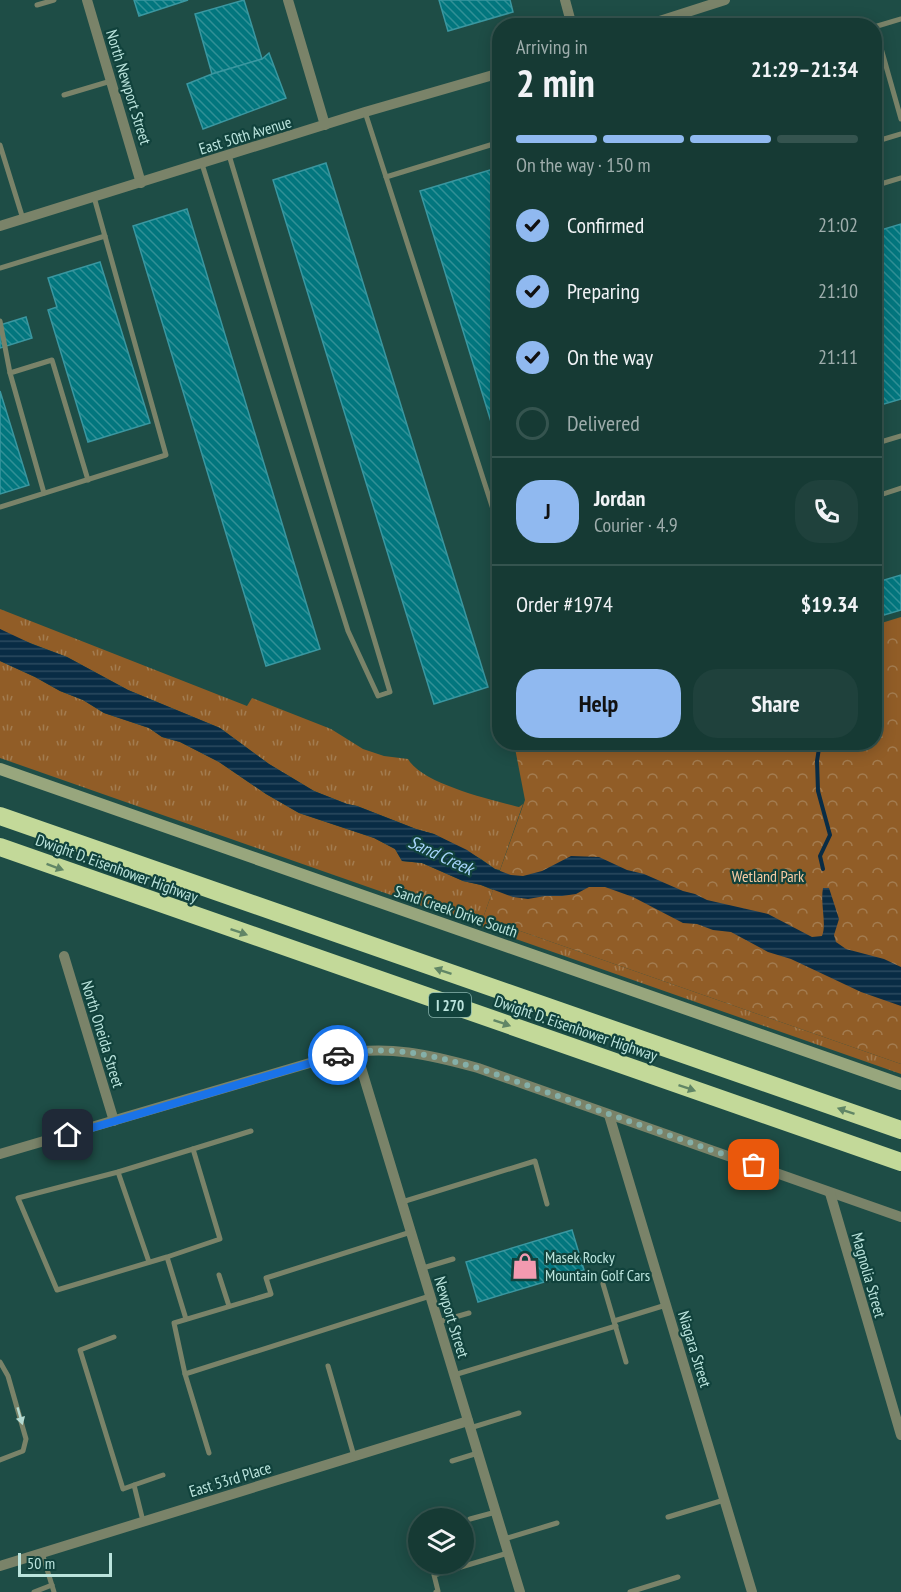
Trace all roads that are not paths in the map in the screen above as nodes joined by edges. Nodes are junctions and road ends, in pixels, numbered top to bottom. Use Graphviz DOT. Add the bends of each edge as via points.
graph roads {
  1 [pos="54,0"];
  2 [pos="87,0"];
  3 [pos="288,0"];
  4 [pos="565,0"];
  5 [pos="725,0"];
  6 [pos="38,5"];
  7 [pos="570,18"];
  8 [pos="669,18"];
  9 [pos="901,19"];
  10 [pos="882,25"];
  11 [pos="882,52"];
  12 [pos="492,75"];
  13 [pos="111,81"];
  14 [pos="64,95"];
  15 [pos="365,112"];
  16 [pos="901,120"];
  17 [pos="325,125"];
  18 [pos="901,134"];
  19 [pos="882,140"];
  20 [pos="492,144"];
  21 [pos="0,146"];
  22 [pos="229,155"];
  23 [pos="202,164"];
  24 [pos="386,177"];
  25 [pos="901,178"];
  26 [pos="141,183"];
  27 [pos="882,184"];
  28 [pos="94,197"];
  29 [pos="23,219"];
  30 [pos="0,226"];
  31 [pos="105,236"];
  32 [pos="0,268"];
  33 [pos="0,321"];
  34 [pos="10,373"];
  35 [pos="901,435"];
  36 [pos="882,441"];
  37 [pos="88,480"];
  38 [pos="901,488"];
  39 [pos="44,493"];
  40 [pos="882,494"];
  41 [pos="492,506"];
  42 [pos="0,507"];
  43 [pos="0,769"];
  44 [pos="0,816"];
  45 [pos="0,847"];
  46 [pos="64,956"];
  47 [pos="356,1051"];
  48 [pos="901,1084"];
  49 [pos="609,1115"];
  50 [pos="114,1121"];
  51 [pos="901,1130"];
  52 [pos="250,1131"];
  53 [pos="193,1149"];
  54 [pos="0,1155"];
  55 [pos="901,1162"];
  56 [pos="118,1172"];
  57 [pos="830,1193"];
  58 [pos="402,1202"];
  59 [pos="548,1204"];
  60 [pos="901,1217"];
  61 [pos="411,1232"];
  62 [pos="167,1257"];
  63 [pos="453,1259"];
  64 [pos="149,1262"];
  65 [pos="422,1268"];
  66 [pos="219,1275"];
  67 [pos="603,1284"];
  68 [pos="430,1296"];
  69 [pos="666,1305"];
  70 [pos="230,1306"];
  71 [pos="469,1313"];
  72 [pos="186,1319"];
  73 [pos="438,1322"];
  74 [pos="615,1324"];
  75 [pos="114,1338"];
  76 [pos="0,1362"];
  77 [pos="626,1362"];
  78 [pos="328,1366"];
  79 [pos="185,1374"];
  80 [pos="454,1375"];
  81 [pos="519,1413"];
  82 [pos="469,1424"];
  83 [pos="901,1435"];
  84 [pos="209,1453"];
  85 [pos="478,1453"];
  86 [pos="354,1456"];
  87 [pos="0,1460"];
  88 [pos="452,1461"];
  89 [pos="163,1475"];
  90 [pos="134,1485"];
  91 [pos="725,1500"];
  92 [pos="496,1512"];
  93 [pos="668,1517"];
  94 [pos="474,1518"];
  95 [pos="143,1521"];
  96 [pos="557,1523"];
  97 [pos="504,1539"];
  98 [pos="42,1553"];
  99 [pos="508,1553"];
  100 [pos="0,1566"];
  101 [pos="678,1577"];
  102 [pos="52,1585"];
  103 [pos="34,1592"];
  104 [pos="54,1592"];
  105 [pos="436,1592"];
  106 [pos="520,1592"];
  107 [pos="630,1592"];
  108 [pos="753,1592"];
  1 -- 6 [label="lane"];
  2 -- 13 [label="street, North Newport Street"];
  3 -- 17 [label="street"];
  4 -- 7 [label="street"];
  5 -- 8 [label="street"];
  9 -- 10 [label="lane"];
  11 -- 16 [label="lane"];
  12 -- 15 [label="street, East 50th Avenue"];
  13 -- 14 [label="lane"];
  13 -- 26 [label="street, North Newport Street"];
  15 -- 17 [label="street, East 50th Avenue"];
  15 -- 24 [label="lane"];
  17 -- 22 [label="street, East 50th Avenue"];
  18 -- 19 [label="lane"];
  20 -- 24 [label="lane"];
  21 -- 29 [label="lane"];
  22 -- 23 [label="street, East 50th Avenue"];
  22 -- 23 [label="lane" via="390,692 378,696 348,631"];
  23 -- 26 [label="street, East 50th Avenue"];
  24 -- 41 [label="lane"];
  25 -- 27 [label="lane"];
  26 -- 28 [label="street, East 50th Avenue"];
  28 -- 29 [label="street, East 50th Avenue"];
  28 -- 31 [label="lane"];
  29 -- 30 [label="street, East 50th Avenue"];
  31 -- 32 [label="lane"];
  31 -- 37 [label="lane" via="166,455"];
  33 -- 34 [label="lane"];
  34 -- 37 [label="lane" via="52,360"];
  34 -- 39 [label="lane"];
  35 -- 36 [label="lane"];
  37 -- 39 [label="lane"];
  38 -- 40 [label="lane"];
  39 -- 42 [label="lane"];
  43 -- 48 [label="main road, Sand Creek Drive South"];
  51 -- 44 [label="highway, Dwight D. Eisenhower Highway / I 270, one-way"];
  45 -- 55 [label="highway, Dwight D. Eisenhower Highway / I 270, one-way"];
  46 -- 50 [label="street, North Oneida Street"];
  47 -- 49 [label="street" via="392,1050 434,1056"];
  47 -- 50 [label="street"];
  47 -- 58 [label="street, Newport Street"];
  49 -- 57 [label="street"];
  49 -- 69 [label="street, Niagara Street"];
  50 -- 54 [label="street"];
  52 -- 53 [label="lane"];
  53 -- 56 [label="lane"];
  53 -- 62 [label="lane" via="220,1239"];
  56 -- 64 [label="lane"];
  56 -- 64 [label="lane" via="18,1198 57,1290"];
  57 -- 60 [label="street"];
  57 -- 83 [label="street, Magnolia Street"];
  58 -- 59 [label="lane" via="535,1161"];
  58 -- 61 [label="street, Newport Street"];
  61 -- 65 [label="street, Newport Street"];
  61 -- 70 [label="lane" via="266,1278 271,1294"];
  62 -- 64 [label="lane"];
  62 -- 72 [label="lane"];
  63 -- 65 [label="lane"];
  65 -- 68 [label="street, Newport Street"];
  66 -- 70 [label="lane"];
  67 -- 74 [label="lane"];
  68 -- 73 [label="street, Newport Street"];
  68 -- 79 [label="lane"];
  69 -- 74 [label="lane"];
  69 -- 91 [label="street, Niagara Street"];
  70 -- 72 [label="lane"];
  71 -- 73 [label="lane"];
  72 -- 79 [label="lane" via="174,1323"];
  73 -- 80 [label="street, Newport Street"];
  74 -- 77 [label="lane"];
  74 -- 80 [label="lane"];
  75 -- 90 [label="lane" via="80,1350 123,1489"];
  76 -- 87 [label="lane, one-way" via="8,1376 26,1439 22,1451"];
  78 -- 86 [label="lane"];
  79 -- 84 [label="lane"];
  80 -- 82 [label="street, Newport Street"];
  81 -- 82 [label="lane"];
  82 -- 85 [label="street, Newport Street"];
  82 -- 86 [label="street, East 53rd Place"];
  85 -- 88 [label="lane"];
  85 -- 92 [label="street, Newport Street"];
  86 -- 95 [label="street, East 53rd Place"];
  89 -- 90 [label="lane"];
  90 -- 95 [label="lane"];
  91 -- 93 [label="lane"];
  91 -- 108 [label="street, Niagara Street"];
  92 -- 94 [label="lane"];
  92 -- 97 [label="street, Newport Street"];
  95 -- 98 [label="street, East 53rd Place"];
  96 -- 97 [label="lane"];
  97 -- 99 [label="street, Newport Street"];
  98 -- 100 [label="street, East 53rd Place"];
  98 -- 102 [label="lane"];
  99 -- 105 [label="lane" via="434,1575"];
  99 -- 106 [label="street, Newport Street"];
  101 -- 107 [label="lane"];
  102 -- 103 [label="lane"];
  102 -- 104 [label="lane"];
}
